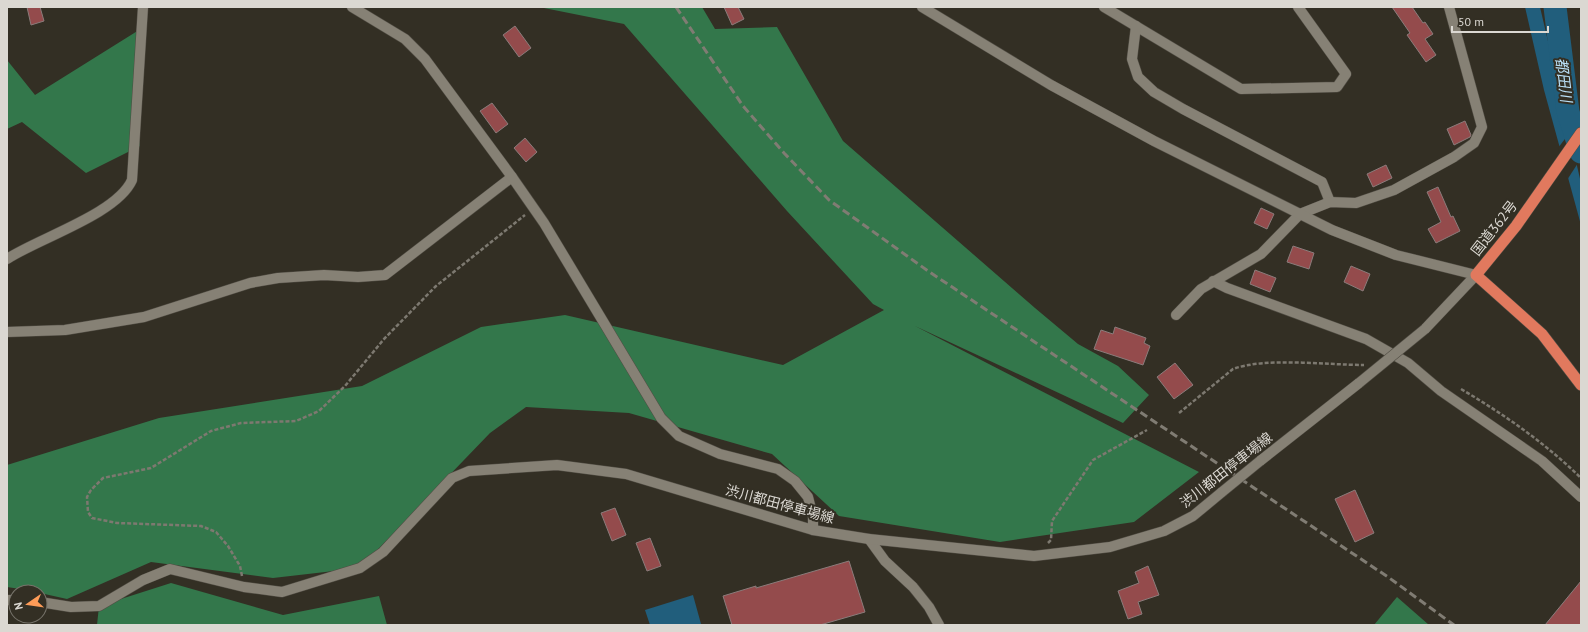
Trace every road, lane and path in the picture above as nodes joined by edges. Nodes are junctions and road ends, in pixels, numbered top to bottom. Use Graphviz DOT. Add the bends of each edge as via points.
graph roads {
  1 [pos="143,7"];
  2 [pos="352,7"];
  3 [pos="922,7"];
  4 [pos="1104,7"];
  5 [pos="1298,7"];
  6 [pos="1449,7"];
  7 [pos="1136,26"];
  8 [pos="1581,133"];
  9 [pos="512,177"];
  10 [pos="1330,202"];
  11 [pos="534,209"];
  12 [pos="1300,214"];
  13 [pos="7,259"];
  14 [pos="1476,275"];
  15 [pos="1213,281"];
  16 [pos="1176,315"];
  17 [pos="7,332"];
  18 [pos="1366,365"];
  19 [pos="1581,385"];
  20 [pos="1459,389"];
  21 [pos="1179,413"];
  22 [pos="1147,430"];
  23 [pos="1581,478"];
  24 [pos="1581,497"];
  25 [pos="813,530"];
  26 [pos="869,539"];
  27 [pos="1034,556"];
  28 [pos="244,587"];
  29 [pos="48,603"];
  30 [pos="939,625"];
  1 -- 13 [label="street" via="132,180 128,190 104,209"];
  2 -- 9 [label="street" via="405,39 425,59"];
  3 -- 12 [label="street" via="1058,89 1154,141"];
  4 -- 7 [label="street"];
  5 -- 7 [label="street" via="1346,74 1337,87 1241,89"];
  6 -- 10 [label="street" via="1482,127 1474,143 1394,190 1356,203"];
  7 -- 10 [label="street" via="1132,59 1138,77 1154,92 1322,182"];
  8 -- 14 [label="highway, 国道362号" via="1516,226"];
  9 -- 11 [label="street"];
  9 -- 17 [label="street" via="385,275 278,278 250,283 144,317 65,330"];
  10 -- 12 [label="street"];
  11 -- 25 [label="street" via="661,418 679,436 720,454 778,469 795,481 808,496"];
  11 -- 28 [label="path" via="436,286 319,411 296,421 241,424 211,431 151,468 103,478 91,490 87,504 92,518 117,523 201,526 216,532 240,566"];
  12 -- 14 [label="street" via="1332,230 1396,255"];
  12 -- 15 [label="street" via="1261,254"];
  14 -- 19 [label="highway, 国道362号" via="1542,334"];
  14 -- 27 [label="street, 渋川都田停車場線, bridge" via="1425,329 1193,516 1164,530 1110,547"];
  15 -- 16 [label="street" via="1201,289"];
  15 -- 24 [label="street" via="1366,339 1408,363 1446,395 1542,461"];
  18 -- 21 [label="path" via="1244,364 1233,369"];
  20 -- 23 [label="path" via="1525,430"];
  22 -- 27 [label="path" via="1093,460 1052,521 1051,540"];
  25 -- 26 [label="street, 渋川都田停車場線"];
  25 -- 28 [label="street, 渋川都田停車場線" via="626,474 557,465 469,471 452,478 384,552 360,568 282,592"];
  26 -- 27 [label="street, 渋川都田停車場線"];
  26 -- 30 [label="street" via="885,561 913,587"];
  28 -- 29 [label="street, 渋川都田停車場線" via="170,570 143,580 99,606 71,607"];
}
